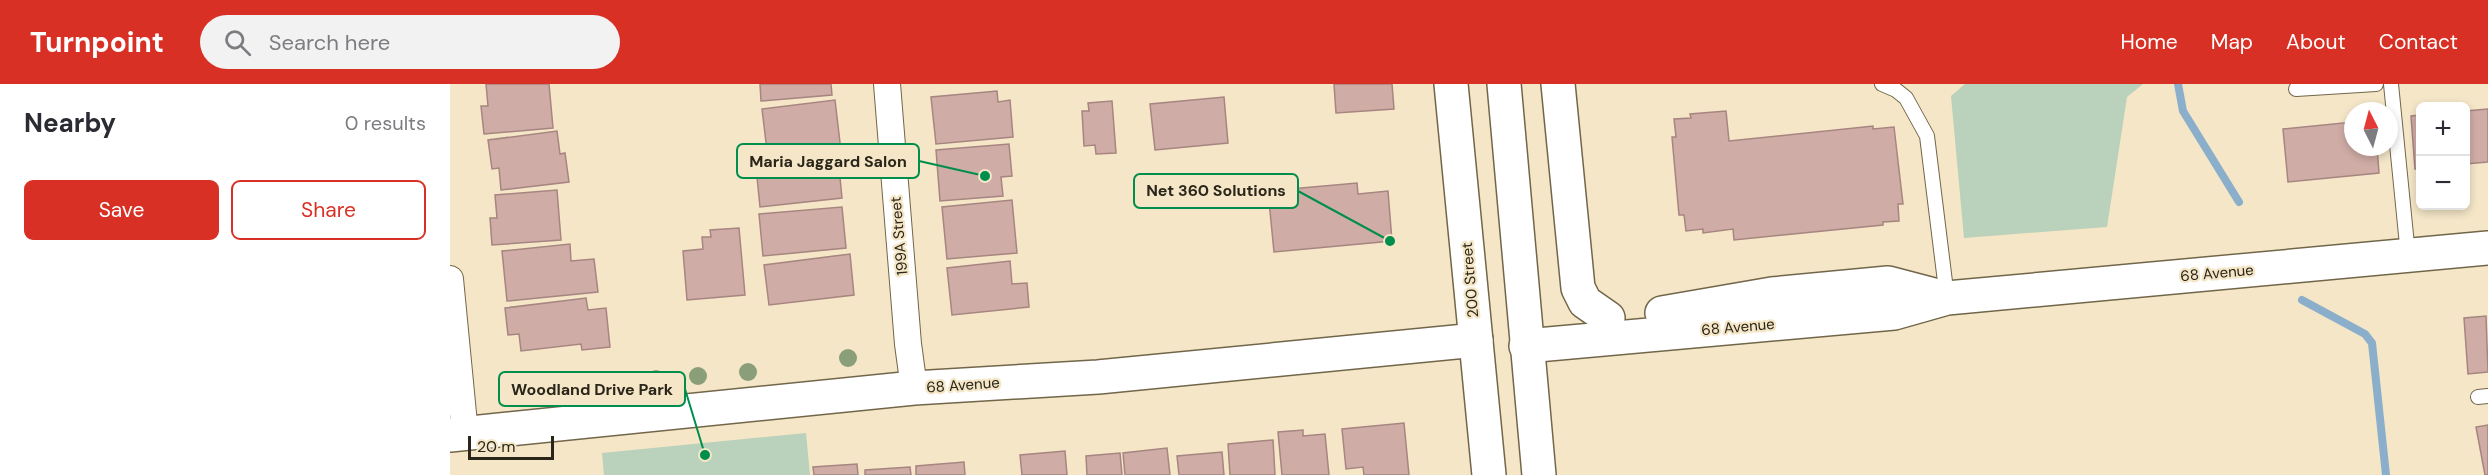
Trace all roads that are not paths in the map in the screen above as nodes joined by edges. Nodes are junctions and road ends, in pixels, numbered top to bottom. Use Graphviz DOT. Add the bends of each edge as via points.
graph roads {
  1 [pos="887,84"];
  2 [pos="1451,84"];
  3 [pos="1504,84"];
  4 [pos="1558,84"];
  5 [pos="1882,84"];
  6 [pos="2376,84"];
  7 [pos="2391,84"];
  8 [pos="1896,87"];
  9 [pos="2296,89"];
  10 [pos="2488,248"];
  11 [pos="2408,255"];
  12 [pos="450,279"];
  13 [pos="1947,298"];
  14 [pos="1476,340"];
  15 [pos="1527,346"];
  16 [pos="914,388"];
  17 [pos="457,434"];
  18 [pos="1489,475"];
  19 [pos="1539,475"];
  1 -- 16 [label="street, 199A Street"];
  2 -- 14 [label="street, 200 Street"];
  3 -- 15 [label="street"];
  4 -- 13 [label="street, 68 Avenue" via="1578,288 1585,302 1608,318 1679,312 1772,294 1888,283"];
  5 -- 8 [label="lane"];
  6 -- 9 [label="lane"];
  7 -- 11 [label="lane"];
  8 -- 13 [label="lane" via="1927,136"];
  10 -- 11 [label="street, 68 Avenue"];
  11 -- 13 [label="street, 68 Avenue"];
  12 -- 17 [label="street"];
  13 -- 15 [label="street, 68 Avenue" via="1894,313"];
  14 -- 16 [label="street, 68 Avenue" via="1098,377"];
  14 -- 18 [label="street, 200 Street"];
  15 -- 19 [label="street"];
  16 -- 17 [label="street, 68 Avenue"];
}
